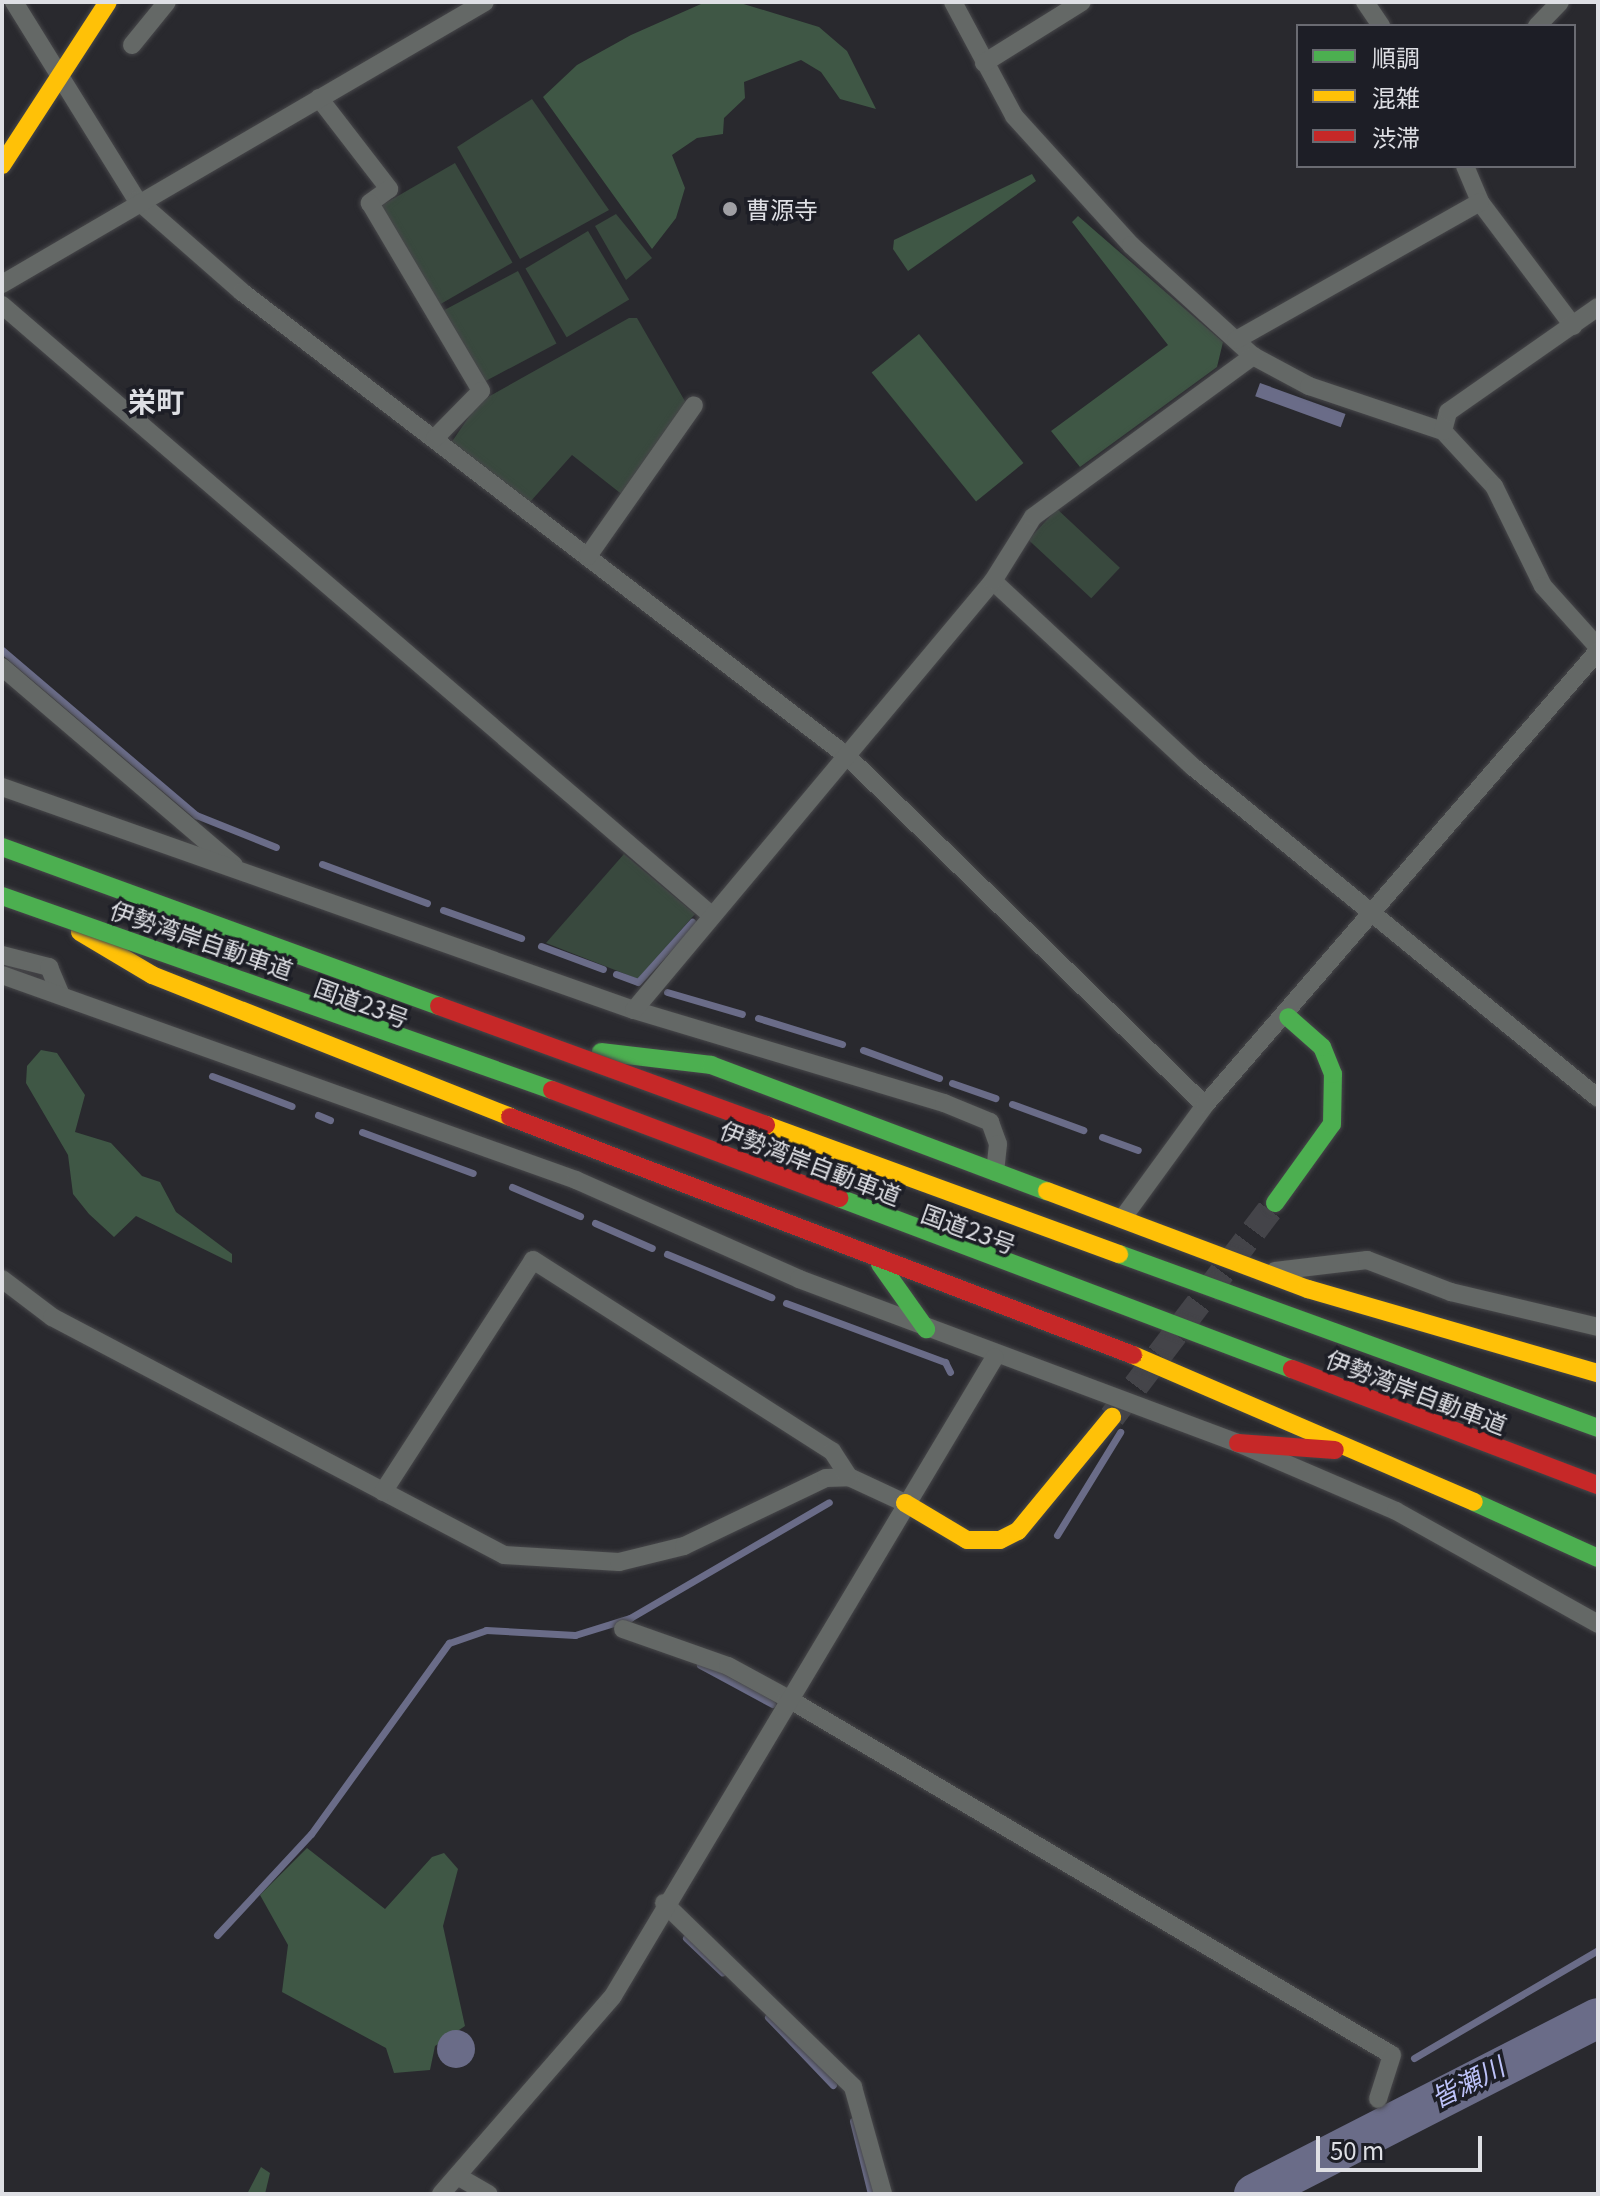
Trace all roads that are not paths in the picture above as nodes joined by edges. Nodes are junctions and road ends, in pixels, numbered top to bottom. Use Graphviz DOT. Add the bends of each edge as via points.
graph roads {
  1 [pos="14,2"];
  2 [pos="108,2"];
  3 [pos="167,2"];
  4 [pos="485,2"];
  5 [pos="953,2"];
  6 [pos="1082,2"];
  7 [pos="1365,2"];
  8 [pos="1560,2"];
  9 [pos="1380,24"];
  10 [pos="1539,24"];
  11 [pos="132,45"];
  12 [pos="984,63"];
  13 [pos="59,74"];
  14 [pos="319,98"];
  15 [pos="2,165"];
  16 [pos="1466,168"];
  17 [pos="137,200"];
  18 [pos="1480,202"];
  19 [pos="2,284"];
  20 [pos="2,305"];
  21 [pos="1598,307"];
  22 [pos="1573,326"];
  23 [pos="1236,340"];
  24 [pos="1253,356"];
  25 [pos="694,405"];
  26 [pos="1443,431"];
  27 [pos="435,438"];
  28 [pos="588,556"];
  29 [pos="993,581"];
  30 [pos="1598,649"];
  31 [pos="2,667"];
  32 [pos="847,756"];
  33 [pos="2,787"];
  34 [pos="2,837"];
  35 [pos="2,847"];
  36 [pos="243,873"];
  37 [pos="2,896"];
  38 [pos="2,904"];
  39 [pos="1374,911"];
  40 [pos="710,914"];
  41 [pos="67,924"];
  42 [pos="2,955"];
  43 [pos="2,975"];
  44 [pos="60,993"];
  45 [pos="634,1010"];
  46 [pos="1288,1017"];
  47 [pos="601,1052"];
  48 [pos="1598,1098"];
  49 [pos="1205,1105"];
  50 [pos="995,1172"];
  51 [pos="1275,1203"];
  52 [pos="1122,1219"];
  53 [pos="880,1264"];
  54 [pos="1265,1273"];
  55 [pos="2,1279"];
  56 [pos="1598,1327"];
  57 [pos="926,1329"];
  58 [pos="995,1357"];
  59 [pos="1598,1373"];
  60 [pos="1464,1377"];
  61 [pos="1598,1415"];
  62 [pos="1112,1417"];
  63 [pos="1598,1428"];
  64 [pos="1238,1443"];
  65 [pos="1406,1465"];
  66 [pos="849,1477"];
  67 [pos="1598,1485"];
  68 [pos="383,1492"];
  69 [pos="1598,1499"];
  70 [pos="905,1503"];
  71 [pos="1598,1558"];
  72 [pos="1598,1624"];
  73 [pos="623,1629"];
  74 [pos="787,1698"];
  75 [pos="664,1903"];
  76 [pos="1378,2099"];
  77 [pos="459,2177"];
  78 [pos="441,2194"];
  79 [pos="488,2194"];
  80 [pos="883,2194"];
  1 -- 13 [label="street"];
  2 -- 13 [label="main road"];
  3 -- 11 [label="street"];
  4 -- 14 [label="street"];
  5 -- 12 [label="street"];
  6 -- 12 [label="street"];
  7 -- 9 [label="street"];
  8 -- 10 [label="street"];
  12 -- 23 [label="street" via="1043,152"];
  13 -- 15 [label="main road"];
  13 -- 17 [label="street"];
  14 -- 17 [label="street"];
  14 -- 27 [label="street" via="389,189 370,203 481,391"];
  16 -- 18 [label="street"];
  17 -- 19 [label="street"];
  17 -- 27 [label="street" via="242,292"];
  18 -- 22 [label="street"];
  18 -- 23 [label="street"];
  20 -- 40 [label="street"];
  21 -- 22 [label="street"];
  22 -- 26 [label="street" via="1448,412"];
  23 -- 24 [label="street"];
  24 -- 26 [label="street" via="1309,386"];
  24 -- 29 [label="street" via="1033,517"];
  25 -- 28 [label="street"];
  26 -- 30 [label="street" via="1494,486 1543,586"];
  27 -- 28 [label="street"];
  28 -- 32 [label="street"];
  29 -- 32 [label="street"];
  29 -- 39 [label="street" via="1192,766"];
  30 -- 39 [label="street"];
  31 -- 36 [label="street"];
  32 -- 40 [label="street"];
  32 -- 49 [label="street"];
  33 -- 36 [label="street"];
  34 -- 47 [label="main road, 国道23号"];
  35 -- 60 [label="main road, 伊勢湾岸自動車道, bridge"];
  36 -- 45 [label="street"];
  37 -- 67 [label="main road, 伊勢湾岸自動車道, bridge" via="532,1082"];
  38 -- 41 [label="main road, 国道23号"];
  39 -- 46 [label="street"];
  39 -- 48 [label="street"];
  40 -- 45 [label="street"];
  41 -- 53 [label="main road" via="152,975"];
  41 -- 69 [label="main road, 国道23号, bridge" via="724,1162 1436,1429"];
  42 -- 44 [label="street" via="49,967"];
  43 -- 44 [label="street"];
  44 -- 57 [label="street" via="576,1180"];
  45 -- 50 [label="street" via="990,1122 998,1144"];
  46 -- 49 [label="street"];
  46 -- 51 [label="main road" via="1322,1047 1333,1074 1332,1124"];
  47 -- 50 [label="main road" via="711,1065"];
  47 -- 61 [label="main road, 国道23号"];
  49 -- 52 [label="street"];
  50 -- 52 [label="main road"];
  52 -- 54 [label="main road"];
  53 -- 57 [label="main road"];
  53 -- 65 [label="main road" via="1219,1386"];
  54 -- 56 [label="street" via="1367,1260 1451,1292"];
  54 -- 59 [label="main road" via="1449,1334"];
  55 -- 68 [label="street" via="52,1317"];
  57 -- 58 [label="street"];
  58 -- 64 [label="street"];
  58 -- 70 [label="street"];
  60 -- 61 [label="main road, bridge"];
  60 -- 63 [label="main road, 伊勢湾岸自動車道, bridge"];
  62 -- 70 [label="main road" via="1018,1531 1000,1540 967,1540"];
  64 -- 65 [label="main road" via="1301,1443"];
  64 -- 72 [label="street" via="1396,1511"];
  65 -- 71 [label="main road"];
  66 -- 68 [label="street" via="826,1478 684,1546 572,1564 504,1555"];
  66 -- 68 [label="street" via="832,1451 533,1260"];
  66 -- 70 [label="street"];
  70 -- 74 [label="street"];
  73 -- 74 [label="street" via="728,1666"];
  74 -- 75 [label="street"];
  74 -- 76 [label="street" via="1392,2055"];
  75 -- 77 [label="street" via="613,1996"];
  75 -- 80 [label="street" via="853,2087"];
  77 -- 78 [label="street"];
  77 -- 79 [label="street"];
}
